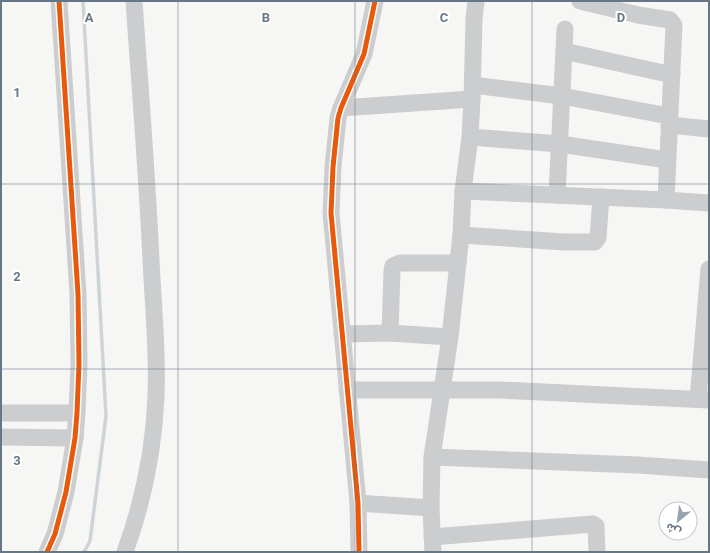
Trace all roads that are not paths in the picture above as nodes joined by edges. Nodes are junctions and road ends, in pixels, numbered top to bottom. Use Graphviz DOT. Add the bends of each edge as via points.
graph roads {
  1 [pos="59,1"];
  2 [pos="134,1"];
  3 [pos="375,1"];
  4 [pos="476,1"];
  5 [pos="580,1"];
  6 [pos="565,29"];
  7 [pos="564,51"];
  8 [pos="672,75"];
  9 [pos="472,92"];
  10 [pos="562,96"];
  11 [pos="341,108"];
  12 [pos="669,121"];
  13 [pos="709,130"];
  14 [pos="470,137"];
  15 [pos="560,144"];
  16 [pos="667,160"];
  17 [pos="464,191"];
  18 [pos="557,195"];
  19 [pos="601,197"];
  20 [pos="666,200"];
  21 [pos="709,203"];
  22 [pos="461,235"];
  23 [pos="458,263"];
  24 [pos="709,269"];
  25 [pos="390,333"];
  26 [pos="342,334"];
  27 [pos="450,337"];
  28 [pos="347,390"];
  29 [pos="442,390"];
  30 [pos="703,399"];
  31 [pos="1,412"];
  32 [pos="77,413"];
  33 [pos="1,437"];
  34 [pos="75,438"];
  35 [pos="432,457"];
  36 [pos="709,470"];
  37 [pos="358,503"];
  38 [pos="431,508"];
  39 [pos="433,545"];
  40 [pos="47,552"];
  41 [pos="125,552"];
  42 [pos="359,552"];
  43 [pos="597,552"];
  1 -- 32 [label="street" via="78,294"];
  2 -- 41 [label="street" via="149,213 156,395 146,483"];
  3 -- 11 [label="street" via="364,54"];
  4 -- 9 [label="street"];
  5 -- 8 [label="street" via="672,21"];
  6 -- 7 [label="street"];
  7 -- 8 [label="street"];
  7 -- 10 [label="street"];
  8 -- 12 [label="street"];
  9 -- 10 [label="street"];
  9 -- 11 [label="street"];
  9 -- 14 [label="street"];
  10 -- 12 [label="street"];
  10 -- 15 [label="street"];
  11 -- 26 [label="street" via="336,131 331,213"];
  12 -- 13 [label="street"];
  12 -- 16 [label="street"];
  14 -- 15 [label="street"];
  14 -- 17 [label="street"];
  15 -- 16 [label="street"];
  15 -- 18 [label="street"];
  16 -- 20 [label="street"];
  17 -- 18 [label="street"];
  17 -- 22 [label="street"];
  18 -- 19 [label="street"];
  19 -- 20 [label="street"];
  19 -- 22 [label="street" via="598,238 595,242"];
  20 -- 21 [label="street"];
  22 -- 23 [label="street"];
  23 -- 25 [label="street" via="400,263 393,266"];
  23 -- 27 [label="street"];
  24 -- 30 [label="street"];
  25 -- 26 [label="street"];
  25 -- 27 [label="street"];
  26 -- 28 [label="street"];
  27 -- 29 [label="street"];
  28 -- 29 [label="street"];
  28 -- 37 [label="street"];
  29 -- 30 [label="street"];
  29 -- 35 [label="street"];
  31 -- 32 [label="street"];
  32 -- 34 [label="street"];
  33 -- 34 [label="street"];
  34 -- 40 [label="street" via="64,499 55,534"];
  35 -- 36 [label="street"];
  35 -- 38 [label="street"];
  37 -- 38 [label="street"];
  37 -- 42 [label="street"];
  38 -- 39 [label="street"];
  39 -- 43 [label="street" via="593,524 596,526"];
}
